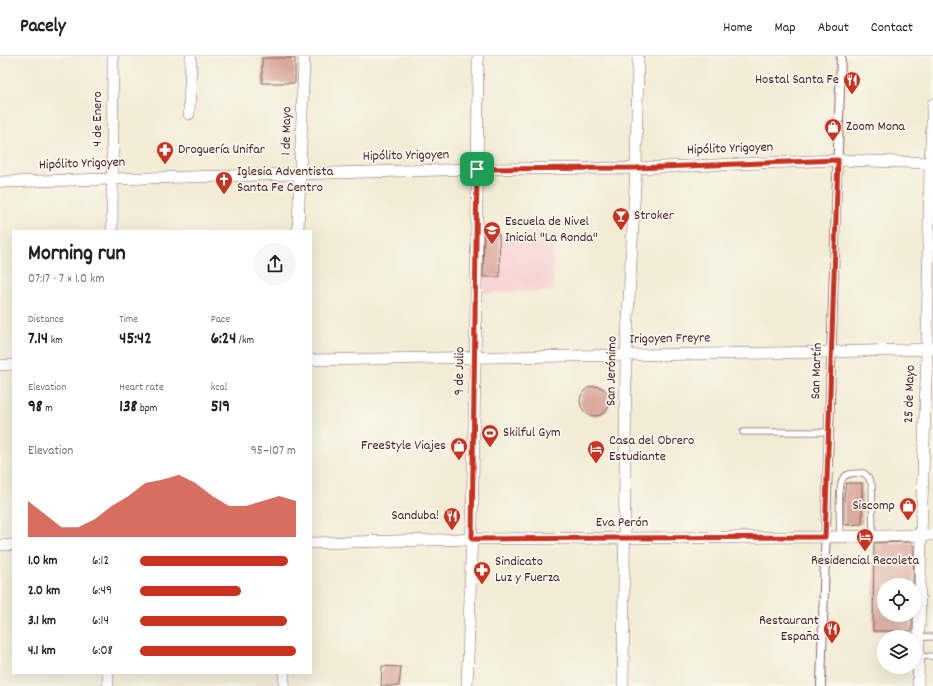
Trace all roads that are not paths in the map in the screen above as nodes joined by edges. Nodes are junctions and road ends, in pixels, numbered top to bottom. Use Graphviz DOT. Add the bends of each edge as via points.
graph roads {
  1 [pos="114,56"];
  2 [pos="191,56"];
  3 [pos="304,56"];
  4 [pos="478,56"];
  5 [pos="638,56"];
  6 [pos="841,56"];
  7 [pos="933,104"];
  8 [pos="189,114"];
  9 [pos="838,160"];
  10 [pos="932,162"];
  11 [pos="636,168"];
  12 [pos="477,169"];
  13 [pos="301,174"];
  14 [pos="112,178"];
  15 [pos="0,182"];
  16 [pos="112,230"];
  17 [pos="298,230"];
  18 [pos="930,349"];
  19 [pos="831,352"];
  20 [pos="626,355"];
  21 [pos="475,357"];
  22 [pos="312,360"];
  23 [pos="0,365"];
  24 [pos="12,365"];
  25 [pos="743,432"];
  26 [pos="828,432"];
  27 [pos="921,535"];
  28 [pos="933,535"];
  29 [pos="873,536"];
  30 [pos="825,537"];
  31 [pos="840,537"];
  32 [pos="624,538"];
  33 [pos="472,539"];
  34 [pos="312,543"];
  35 [pos="0,545"];
  36 [pos="12,545"];
  37 [pos="919,630"];
  38 [pos="933,637"];
  39 [pos="921,638"];
  40 [pos="933,656"];
  41 [pos="921,657"];
  42 [pos="108,674"];
  43 [pos="284,674"];
  44 [pos="918,674"];
  45 [pos="108,686"];
  46 [pos="284,686"];
  47 [pos="467,686"];
  48 [pos="623,686"];
  49 [pos="821,686"];
  50 [pos="918,686"];
  1 -- 14 [label="street, 4 de Enero"];
  2 -- 8 [label="street"];
  3 -- 13 [label="street, 1 de Mayo"];
  4 -- 12 [label="street, 9 de Julio"];
  5 -- 11 [label="street, San Jerónimo"];
  6 -- 9 [label="street, San Martín"];
  7 -- 10 [label="street, 25 de Mayo"];
  9 -- 10 [label="street, Hipólito Yrigoyen"];
  9 -- 11 [label="street, Hipólito Yrigoyen"];
  9 -- 19 [label="street, San Martín"];
  10 -- 18 [label="street, 25 de Mayo"];
  11 -- 12 [label="street, Hipólito Yrigoyen"];
  11 -- 20 [label="street, San Jerónimo"];
  12 -- 13 [label="street, Hipólito Yrigoyen"];
  12 -- 21 [label="street, 9 de Julio"];
  13 -- 14 [label="street, Hipólito Yrigoyen"];
  13 -- 17 [label="street, 1 de Mayo"];
  14 -- 15 [label="street, Hipólito Yrigoyen"];
  14 -- 16 [label="street, 4 de Enero"];
  18 -- 19 [label="street, Irigoyen Freyre"];
  18 -- 27 [label="street, 25 de Mayo"];
  19 -- 20 [label="street, Irigoyen Freyre"];
  19 -- 26 [label="street, San Martín"];
  20 -- 21 [label="street, Irigoyen Freyre"];
  20 -- 32 [label="street, San Jerónimo"];
  21 -- 22 [label="street, Irigoyen Freyre"];
  21 -- 33 [label="street, 9 de Julio"];
  23 -- 24 [label="street"];
  25 -- 26 [label="lane"];
  26 -- 30 [label="street, San Martín"];
  27 -- 28 [label="street, Eva Perón"];
  27 -- 29 [label="street, Eva Perón"];
  27 -- 37 [label="street, 25 de Mayo"];
  29 -- 31 [label="street, Eva Perón"];
  29 -- 31 [label="lane" via="872,485 864,473 850,473 843,478 840,488"];
  30 -- 31 [label="street, Eva Perón"];
  30 -- 32 [label="street, Eva Perón"];
  30 -- 49 [label="street, San Martín"];
  32 -- 33 [label="street, Eva Perón"];
  32 -- 48 [label="street, San Jerónimo"];
  33 -- 34 [label="street, Eva Perón"];
  33 -- 47 [label="street, 9 de Julio"];
  35 -- 36 [label="street"];
  38 -- 39 [label="lane"];
  40 -- 41 [label="lane"];
  42 -- 45 [label="street"];
  43 -- 46 [label="street"];
  44 -- 50 [label="street, 25 de Mayo"];
}
